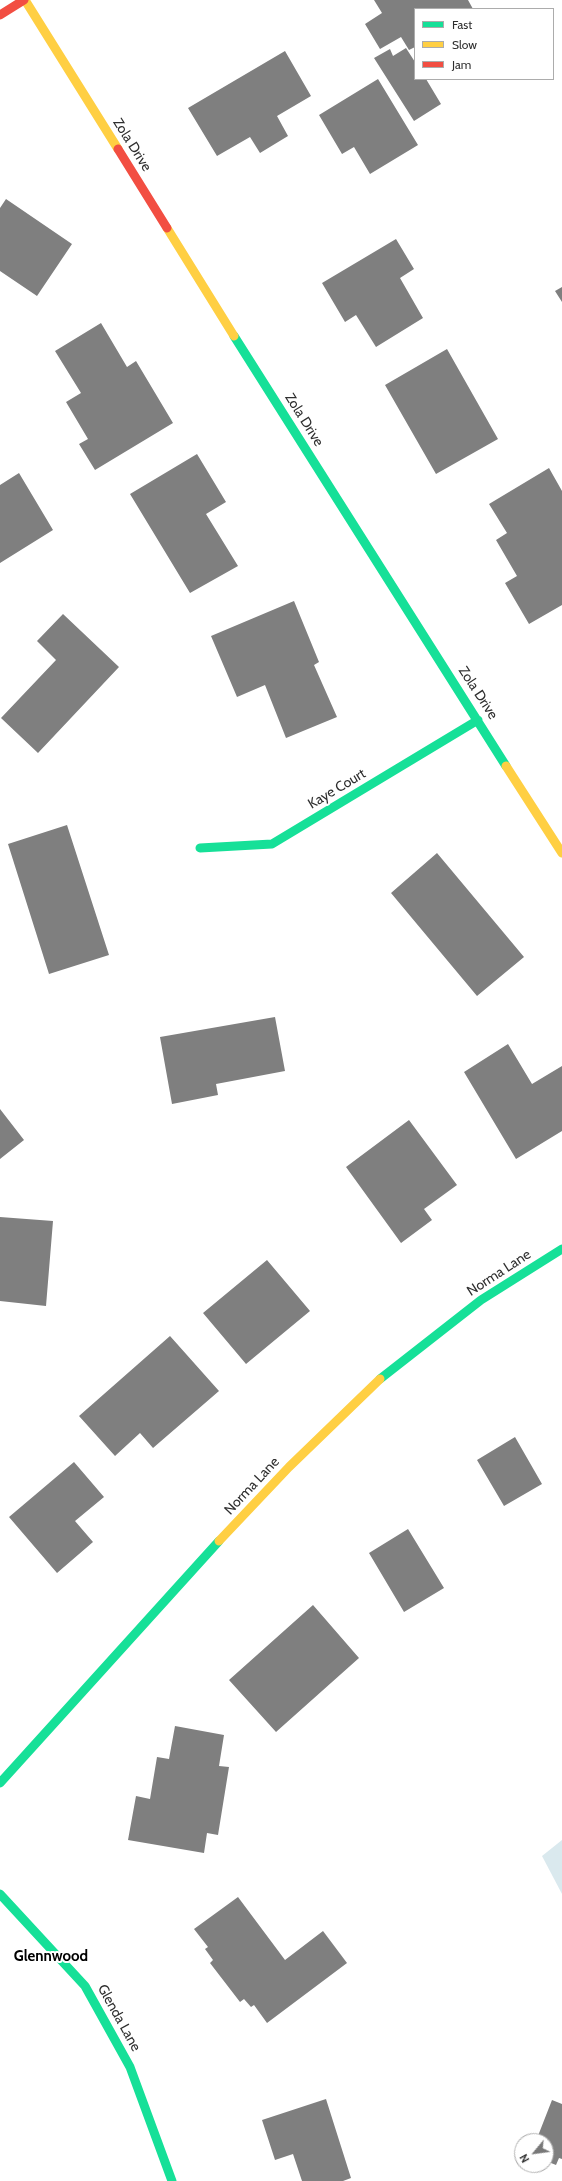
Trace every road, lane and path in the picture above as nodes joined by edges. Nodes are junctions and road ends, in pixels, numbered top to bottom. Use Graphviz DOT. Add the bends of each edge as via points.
graph roads {
  1 [pos="24,0"];
  2 [pos="0,15"];
  3 [pos="478,720"];
  4 [pos="200,848"];
  5 [pos="562,853"];
  6 [pos="562,1249"];
  7 [pos="0,1783"];
  8 [pos="0,1894"];
  9 [pos="172,2181"];
  1 -- 2 [label="street"];
  1 -- 3 [label="street, Zola Drive"];
  3 -- 4 [label="street, Kaye Court" via="272,844"];
  3 -- 5 [label="street, Zola Drive"];
  6 -- 7 [label="street, Norma Lane" via="481,1300 385,1374 289,1467 199,1562"];
  8 -- 9 [label="street, Glenda Lane" via="85,1986 130,2067"];
}
